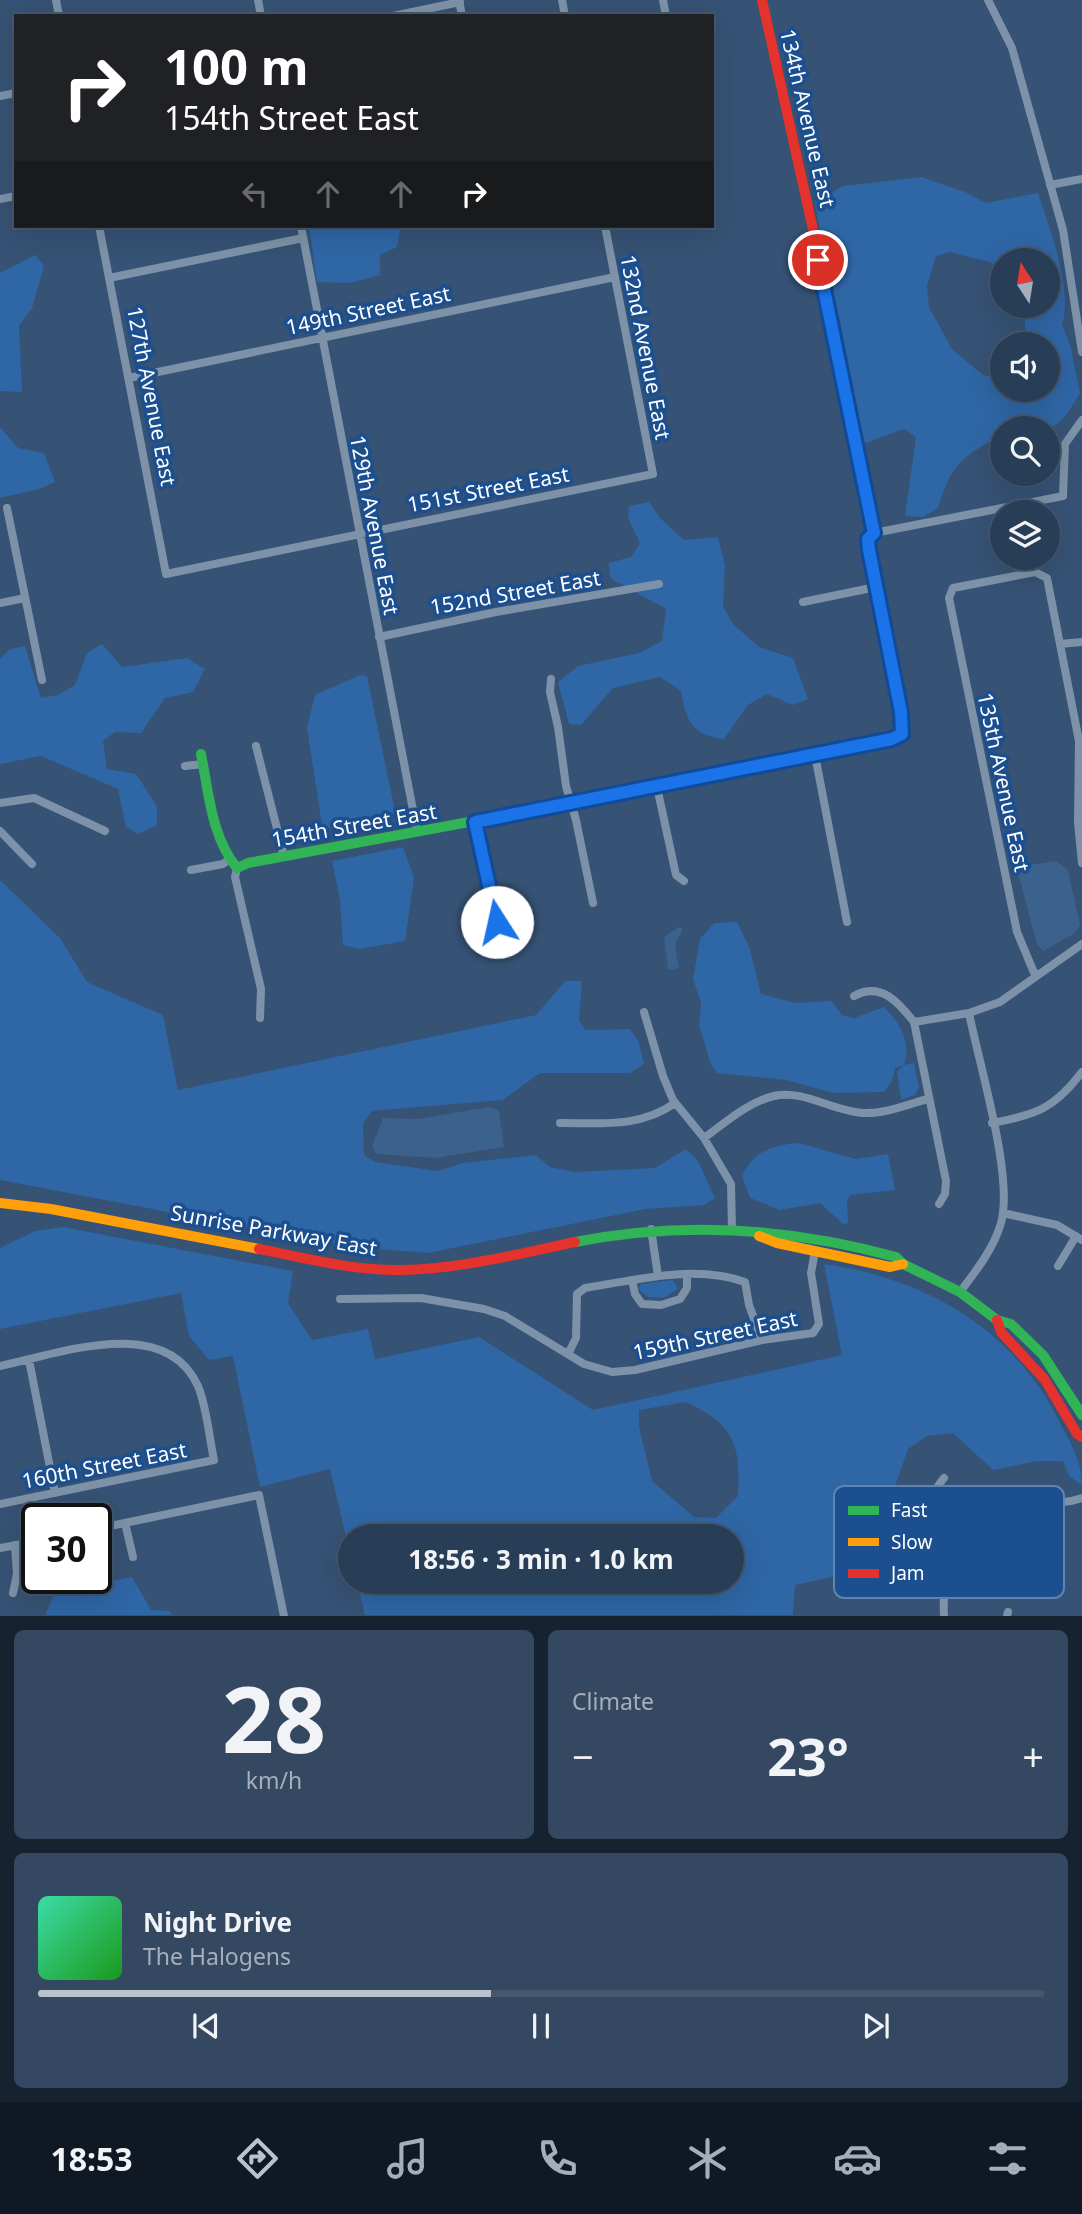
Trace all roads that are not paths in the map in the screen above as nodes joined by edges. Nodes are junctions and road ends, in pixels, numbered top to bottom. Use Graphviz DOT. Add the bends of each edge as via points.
graph roads {
  1 [pos="762,0"];
  2 [pos="989,0"];
  3 [pos="460,1"];
  4 [pos="402,14"];
  5 [pos="1082,178"];
  6 [pos="1050,185"];
  7 [pos="99,228"];
  8 [pos="300,228"];
  9 [pos="605,228"];
  10 [pos="303,238"];
  11 [pos="615,276"];
  12 [pos="109,278"];
  13 [pos="1078,292"];
  14 [pos="321,337"];
  15 [pos="1082,352"];
  16 [pos="128,378"];
  17 [pos="1082,420"];
  18 [pos="653,474"];
  19 [pos="7,508"];
  20 [pos="358,533"];
  21 [pos="874,533"];
  22 [pos="166,574"];
  23 [pos="659,584"];
  24 [pos="876,587"];
  25 [pos="25,598"];
  26 [pos="803,602"];
  27 [pos="0,603"];
  28 [pos="379,637"];
  29 [pos="1082,642"];
  30 [pos="1060,644"];
  31 [pos="551,679"];
  32 [pos="42,680"];
  33 [pos="900,736"];
  34 [pos="257,746"];
  35 [pos="815,755"];
  36 [pos="202,759"];
  37 [pos="185,766"];
  38 [pos="657,787"];
  39 [pos="0,803"];
  40 [pos="569,803"];
  41 [pos="475,822"];
  42 [pos="0,831"];
  43 [pos="105,831"];
  44 [pos="416,831"];
  45 [pos="284,856"];
  46 [pos="228,860"];
  47 [pos="1082,863"];
  48 [pos="32,864"];
  49 [pos="237,868"];
  50 [pos="191,870"];
  51 [pos="684,881"];
  52 [pos="593,902"];
  53 [pos="847,922"];
  54 [pos="503,943"];
  55 [pos="1082,944"];
  56 [pos="1035,975"];
  57 [pos="854,996"];
  58 [pos="644,1012"];
  59 [pos="969,1013"];
  60 [pos="260,1018"];
  61 [pos="914,1022"];
  62 [pos="1082,1072"];
  63 [pos="928,1099"];
  64 [pos="676,1103"];
  65 [pos="560,1123"];
  66 [pos="992,1123"];
  67 [pos="704,1138"];
  68 [pos="0,1203"];
  69 [pos="939,1204"];
  70 [pos="1003,1213"];
  71 [pos="651,1229"];
  72 [pos="732,1230"];
  73 [pos="750,1233"];
  74 [pos="1079,1238"];
  75 [pos="815,1251"];
  76 [pos="904,1264"];
  77 [pos="1058,1266"];
  78 [pos="687,1275"];
  79 [pos="658,1276"];
  80 [pos="632,1280"];
  81 [pos="960,1292"];
  82 [pos="340,1300"];
  83 [pos="997,1320"];
  84 [pos="762,1340"];
  85 [pos="568,1354"];
  86 [pos="29,1360"];
  87 [pos="0,1366"];
  88 [pos="1082,1415"];
  89 [pos="1082,1437"];
  90 [pos="944,1478"];
  91 [pos="940,1486"];
  92 [pos="55,1493"];
  93 [pos="1082,1498"];
  94 [pos="1064,1502"];
  95 [pos="0,1504"];
  96 [pos="125,1523"];
  97 [pos="112,1526"];
  98 [pos="21,1544"];
  99 [pos="15,1545"];
  100 [pos="0,1548"];
  101 [pos="132,1557"];
  102 [pos="13,1593"];
  103 [pos="284,1615"];
  1 -- 21 [label="street, 134th Avenue East"];
  2 -- 6 [label="street" via="1012,48"];
  3 -- 4 [label="street"];
  5 -- 6 [label="street"];
  6 -- 13 [label="street"];
  7 -- 12 [label="street, 127th Avenue East"];
  8 -- 10 [label="street, 129th Avenue East"];
  9 -- 11 [label="street, 132nd Avenue East"];
  10 -- 12 [label="street"];
  10 -- 14 [label="street, 129th Avenue East"];
  11 -- 14 [label="street, 149th Street East"];
  11 -- 18 [label="street, 132nd Avenue East"];
  12 -- 16 [label="street, 127th Avenue East"];
  13 -- 15 [label="street"];
  14 -- 16 [label="street, 149th Street East"];
  14 -- 20 [label="street, 129th Avenue East"];
  16 -- 22 [label="street, 127th Avenue East"];
  17 -- 21 [label="street" via="1065,444 1063,496"];
  18 -- 20 [label="street, 151st Street East"];
  19 -- 25 [label="street"];
  20 -- 22 [label="street, 151st Street East"];
  20 -- 28 [label="street, 129th Avenue East"];
  21 -- 24 [label="street, 134th Avenue East" via="868,542"];
  23 -- 28 [label="street, 152nd Street East"];
  24 -- 26 [label="street"];
  24 -- 33 [label="street, 134th Avenue East" via="903,722"];
  25 -- 27 [label="street"];
  25 -- 32 [label="street"];
  28 -- 44 [label="street, 129th Avenue East"];
  29 -- 30 [label="street"];
  30 -- 47 [label="street" via="1080,752"];
  30 -- 56 [label="street, 135th Avenue East" via="1045,575 1035,572 957,586 949,592 1017,932"];
  31 -- 40 [label="street"];
  33 -- 35 [label="street, 154th Street East"];
  34 -- 45 [label="street"];
  35 -- 38 [label="street, 154th Street East"];
  35 -- 53 [label="street"];
  36 -- 37 [label="street"];
  36 -- 46 [label="street"];
  38 -- 40 [label="street, 154th Street East"];
  38 -- 51 [label="street" via="676,875"];
  39 -- 43 [label="street" via="34,798"];
  40 -- 41 [label="street, 154th Street East"];
  40 -- 52 [label="street"];
  41 -- 44 [label="street, 154th Street East"];
  41 -- 54 [label="street"];
  42 -- 48 [label="street"];
  44 -- 45 [label="street, 154th Street East"];
  45 -- 49 [label="street, 154th Street East"];
  46 -- 49 [label="street"];
  46 -- 50 [label="street"];
  49 -- 60 [label="street" via="235,877 261,989"];
  55 -- 56 [label="street"];
  56 -- 59 [label="street" via="1008,998"];
  57 -- 61 [label="street" via="870,990 884,993"];
  58 -- 64 [label="street"];
  59 -- 61 [label="street"];
  59 -- 66 [label="street"];
  61 -- 63 [label="street"];
  62 -- 66 [label="street" via="1064,1096 1046,1108"];
  63 -- 67 [label="street" via="866,1113 776,1095 748,1107"];
  63 -- 69 [label="street" via="946,1181"];
  64 -- 65 [label="street" via="651,1119 635,1122"];
  64 -- 67 [label="street"];
  66 -- 70 [label="street" via="1004,1187"];
  67 -- 72 [label="street" via="731,1184"];
  68 -- 71 [label="street, Sunrise Parkway East" via="338,1264 391,1269 461,1265"];
  70 -- 74 [label="street" via="1048,1221"];
  70 -- 81 [label="street" via="989,1249"];
  71 -- 72 [label="street, Sunrise Parkway East"];
  71 -- 79 [label="street"];
  72 -- 73 [label="street, Sunrise Parkway East"];
  73 -- 75 [label="street, Sunrise Parkway East"];
  73 -- 76 [label="street, Sunrise Parkway East" via="863,1248"];
  74 -- 77 [label="street"];
  75 -- 76 [label="street, Sunrise Parkway East" via="890,1267"];
  75 -- 84 [label="street, 159th Street East" via="811,1273 818,1328 807,1334"];
  76 -- 81 [label="street, Sunrise Parkway East"];
  78 -- 79 [label="street"];
  78 -- 80 [label="street" via="680,1299 660,1305 642,1304"];
  78 -- 84 [label="street" via="745,1282"];
  79 -- 80 [label="street"];
  80 -- 85 [label="street" via="585,1288 577,1294 576,1338"];
  81 -- 83 [label="street"];
  82 -- 85 [label="street, 159th Street East" via="421,1298 484,1309 505,1316"];
  83 -- 88 [label="street" via="1011,1324 1043,1355"];
  83 -- 89 [label="street" via="1001,1332 1045,1380"];
  84 -- 85 [label="street, 159th Street East" via="622,1372 596,1369"];
  86 -- 87 [label="street"];
  86 -- 92 [label="street"];
  86 -- 92 [label="street, 160th Street East" via="118,1343 157,1348 181,1363 199,1389 214,1460"];
  90 -- 91 [label="street"];
  92 -- 95 [label="street, 160th Street East"];
  93 -- 94 [label="street"];
  96 -- 97 [label="street"];
  96 -- 101 [label="street"];
  96 -- 103 [label="street" via="259,1495"];
  98 -- 99 [label="street"];
  99 -- 100 [label="street"];
  99 -- 102 [label="street" via="18,1574"];
}
